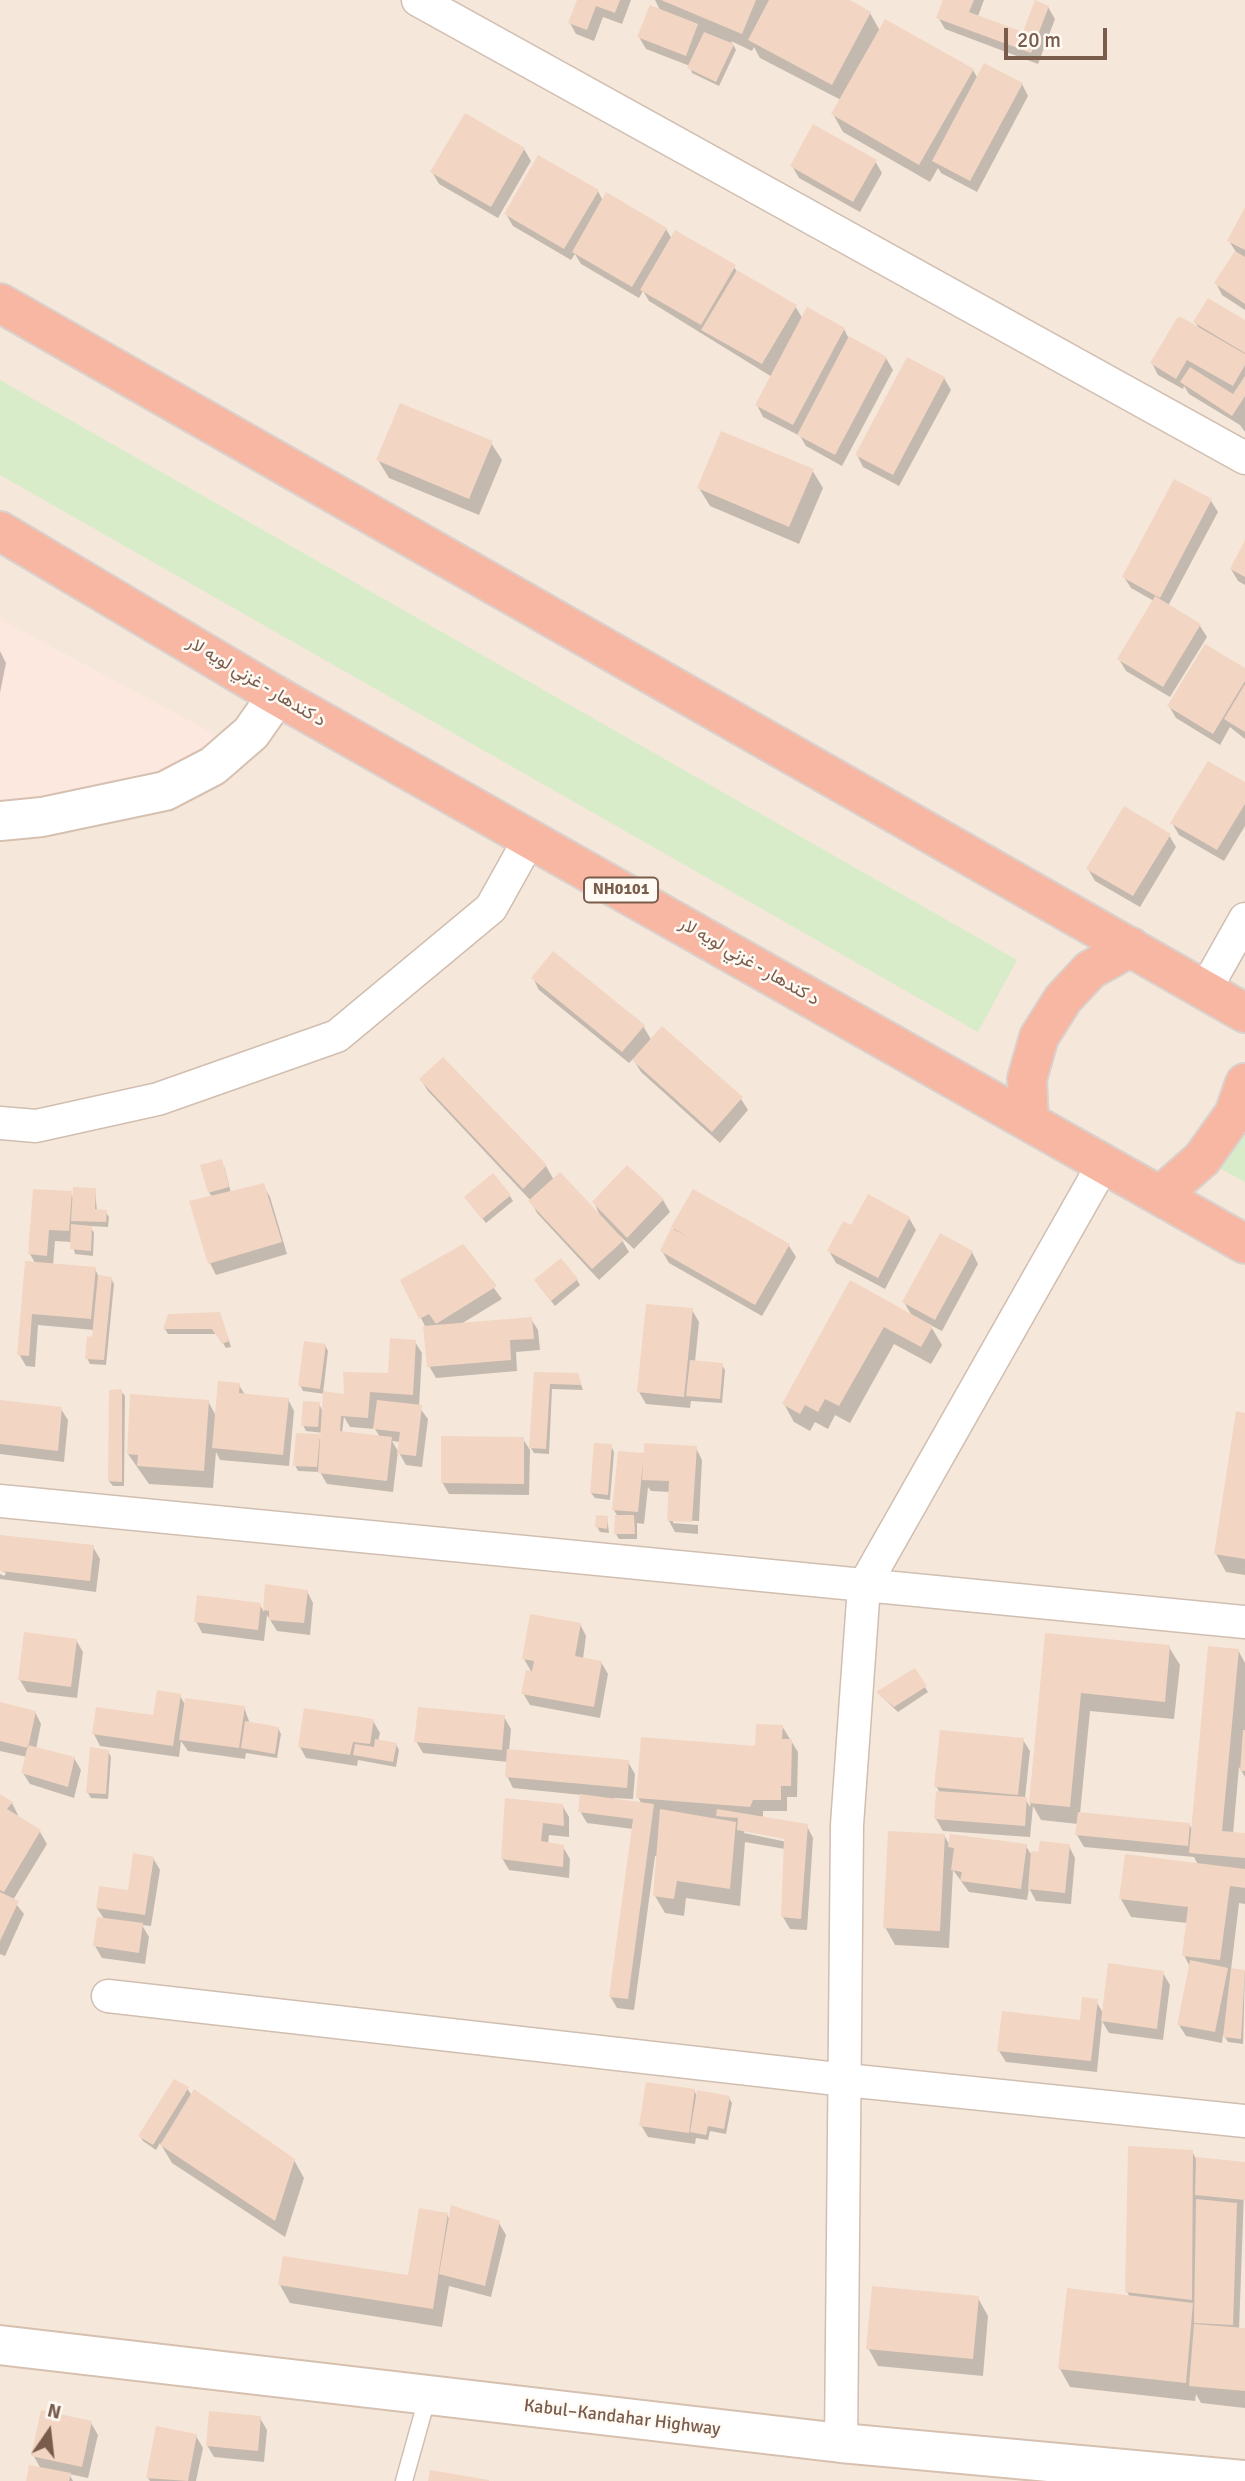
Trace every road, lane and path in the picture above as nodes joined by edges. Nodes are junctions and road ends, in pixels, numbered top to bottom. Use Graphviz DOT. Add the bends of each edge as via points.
graph roads {
  1 [pos="418,0"];
  2 [pos="0,303"];
  3 [pos="1245,458"];
  4 [pos="0,531"];
  5 [pos="276,696"];
  6 [pos="0,821"];
  7 [pos="530,838"];
  8 [pos="1245,919"];
  9 [pos="1131,947"];
  10 [pos="1205,990"];
  11 [pos="1245,1013"];
  12 [pos="1245,1083"];
  13 [pos="1029,1121"];
  14 [pos="0,1123"];
  15 [pos="1104,1163"];
  16 [pos="1161,1195"];
  17 [pos="1245,1244"];
  18 [pos="0,1501"];
  19 [pos="863,1586"];
  20 [pos="1245,1622"];
  21 [pos="108,1996"];
  22 [pos="846,2080"];
  23 [pos="1245,2121"];
  24 [pos="0,2345"];
  25 [pos="428,2395"];
  26 [pos="841,2443"];
  27 [pos="1245,2480"];
  28 [pos="404,2481"];
  1 -- 3 [label="street"];
  2 -- 9 [label="highway"];
  4 -- 5 [label="highway, د کندهار - غزني لويه لار / NH0101"];
  5 -- 6 [label="main road" via="251,733 213,766 165,791 42,817"];
  5 -- 7 [label="highway, د کندهار - غزني لويه لار / NH0101"];
  7 -- 13 [label="highway, د کندهار - غزني لويه لار / NH0101"];
  7 -- 14 [label="street" via="491,908 337,1036 158,1099 36,1126"];
  8 -- 10 [label="street"];
  9 -- 10 [label="highway"];
  9 -- 13 [label="highway" via="1090,970 1063,999 1039,1037 1027,1079"];
  10 -- 11 [label="highway"];
  12 -- 16 [label="highway" via="1234,1114 1202,1159"];
  13 -- 15 [label="highway, د کندهار - غزني لويه لار / NH0101"];
  15 -- 16 [label="highway, د کندهار - غزني لويه لار / NH0101"];
  15 -- 19 [label="street"];
  16 -- 17 [label="highway, د کندهار - غزني لويه لار / NH0101"];
  18 -- 19 [label="street"];
  19 -- 20 [label="street"];
  19 -- 22 [label="street" via="847,1825"];
  21 -- 22 [label="street"];
  22 -- 23 [label="street"];
  22 -- 26 [label="street"];
  24 -- 25 [label="main road, Kabul–Kandahar Highway"];
  25 -- 26 [label="main road, Kabul–Kandahar Highway"];
  25 -- 28 [label="lane"];
  26 -- 27 [label="main road, Kabul–Kandahar Highway"];
}
